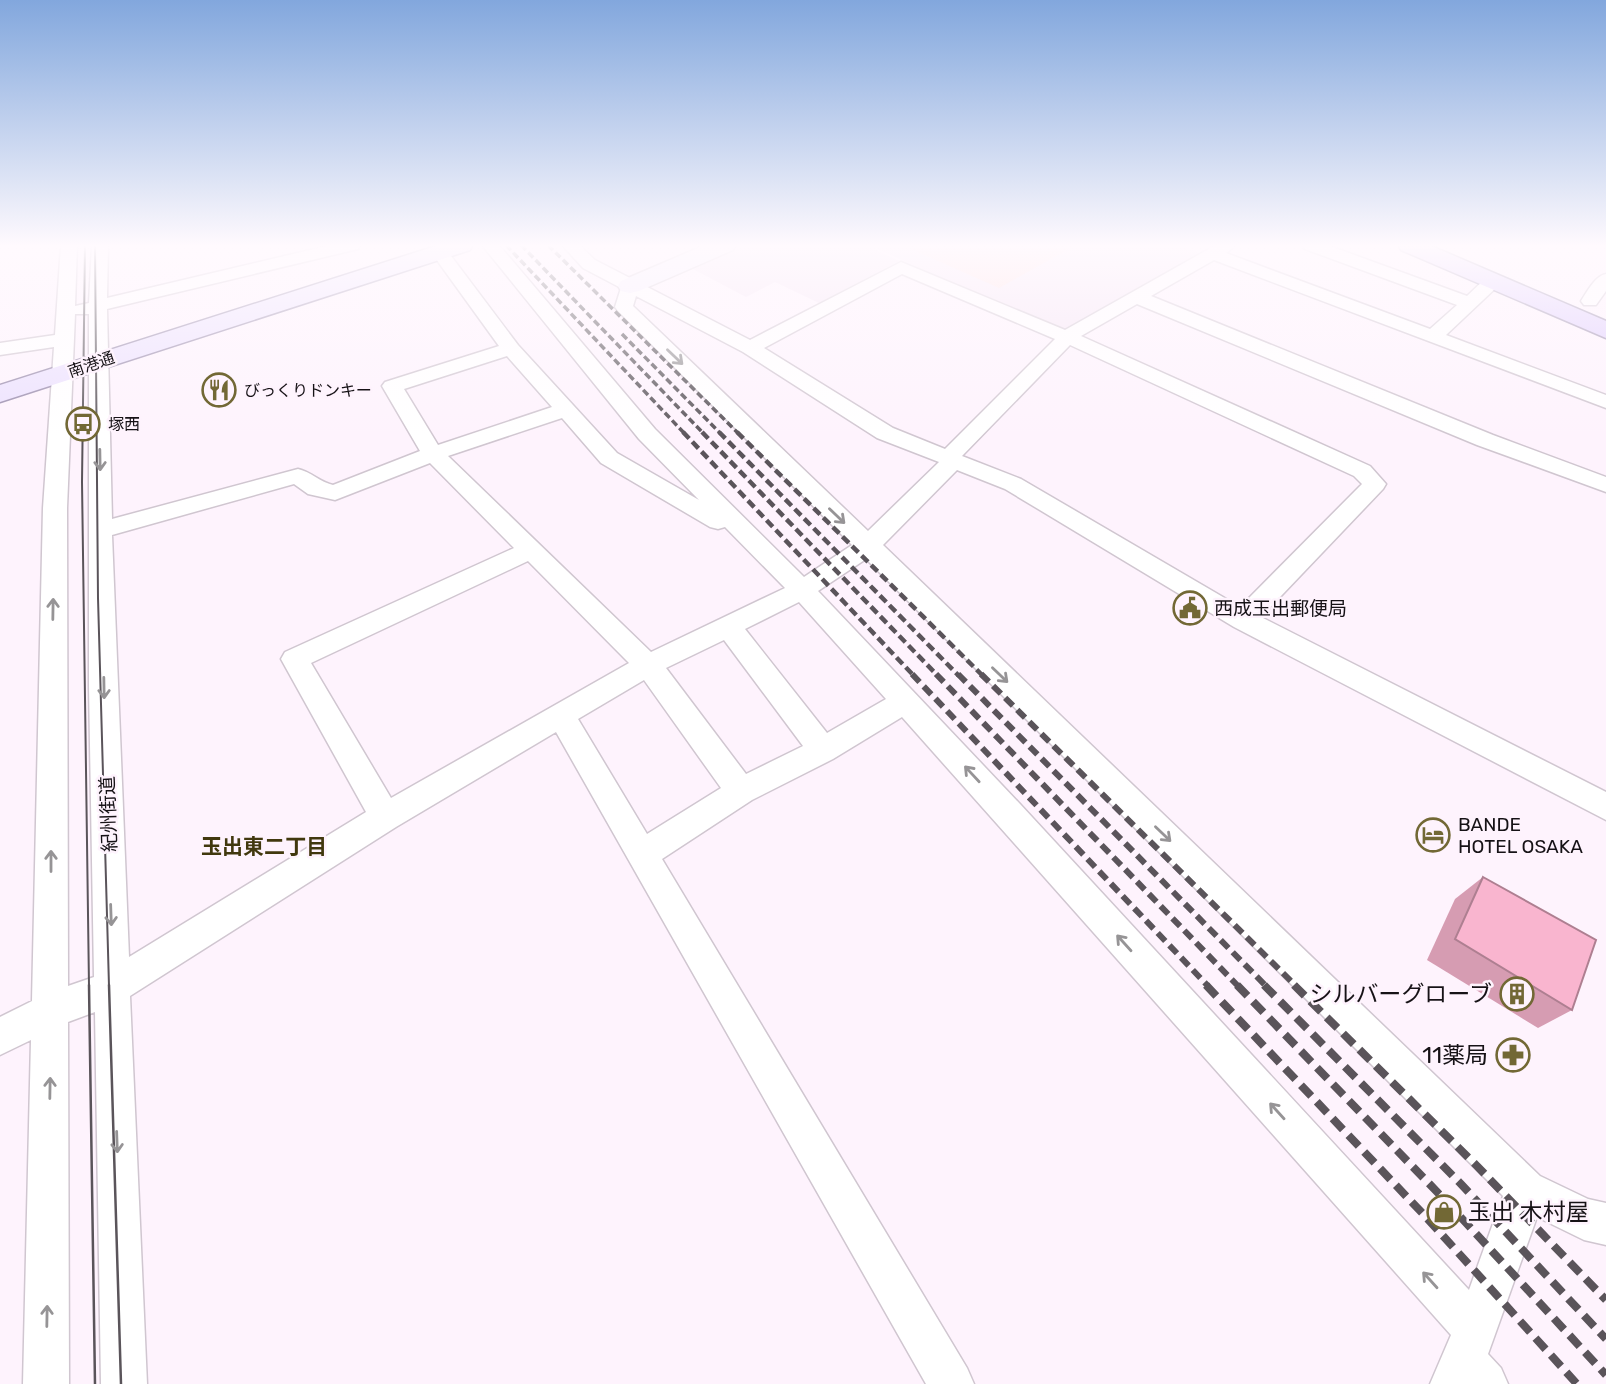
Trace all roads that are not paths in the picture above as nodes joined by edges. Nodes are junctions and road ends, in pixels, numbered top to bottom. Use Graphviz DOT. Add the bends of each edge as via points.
graph roads {
  1 [pos="65,310"];
  2 [pos="96,310"];
  3 [pos="99,310"];
  4 [pos="244,310"];
  5 [pos="484,310"];
  6 [pos="543,310"];
  7 [pos="627,310"];
  8 [pos="676,310"];
  9 [pos="822,310"];
  10 [pos="1003,310"];
  11 [pos="1115,310"];
  12 [pos="1167,310"];
  13 [pos="1363,310"];
  14 [pos="1462,310"];
  15 [pos="1559,310"];
  16 [pos="1606,330"];
  17 [pos="1068,337"];
  18 [pos="1432,338"];
  19 [pos="63,347"];
  20 [pos="750,348"];
  21 [pos="0,349"];
  22 [pos="511,349"];
  23 [pos="98,355"];
  24 [pos="0,380"];
  25 [pos="0,394"];
  26 [pos="1606,402"];
  27 [pos="565,410"];
  28 [pos="433,454"];
  29 [pos="951,459"];
  30 [pos="1606,485"];
  31 [pos="101,530"];
  32 [pos="751,540"];
  33 [pos="869,547"];
  34 [pos="531,550"];
  35 [pos="802,590"];
  36 [pos="1243,620"];
  37 [pos="727,625"];
  38 [pos="648,665"];
  39 [pos="904,702"];
  40 [pos="562,717"];
  41 [pos="823,750"];
  42 [pos="741,791"];
  43 [pos="1606,807"];
  44 [pos="385,817"];
  45 [pos="642,854"];
  46 [pos="113,986"];
  47 [pos="51,1010"];
  48 [pos="0,1037"];
  49 [pos="1526,1190"];
  50 [pos="1606,1224"];
  51 [pos="1469,1365"];
  52 [pos="46,1384"];
  53 [pos="124,1384"];
  54 [pos="951,1384"];
  1 -- 19 [label="street"];
  2 -- 19 [label="street"];
  3 -- 23 [label="street, 紀州街道"];
  4 -- 23 [label="main road, 南港通"];
  5 -- 22 [label="street"];
  6 -- 32 [label="street" via="647,435"];
  7 -- 33 [label="street, one-way"];
  8 -- 20 [label="street"];
  9 -- 20 [label="street"];
  10 -- 17 [label="street"];
  11 -- 17 [label="street"];
  12 -- 30 [label="street"];
  13 -- 18 [label="street"];
  14 -- 18 [label="street"];
  15 -- 16 [label="highway"];
  17 -- 29 [label="street"];
  17 -- 36 [label="street" via="1362,471 1375,484"];
  18 -- 26 [label="street"];
  19 -- 21 [label="street"];
  19 -- 23 [label="main road, 南港通"];
  19 -- 24 [label="main road, 南港通"];
  19 -- 25 [label="main road, 南港通"];
  47 -- 19 [label="street, one-way" via="55,534"];
  20 -- 29 [label="street" via="886,433"];
  22 -- 27 [label="street"];
  22 -- 28 [label="street" via="392,386"];
  23 -- 31 [label="street, 紀州街道, one-way"];
  27 -- 28 [label="street"];
  27 -- 32 [label="street" via="609,458"];
  28 -- 31 [label="street" via="335,492 316,489 298,476"];
  28 -- 34 [label="street"];
  29 -- 33 [label="street"];
  29 -- 36 [label="street" via="1013,484"];
  31 -- 46 [label="street, 紀州街道, one-way"];
  32 -- 35 [label="street"];
  33 -- 35 [label="street"];
  33 -- 49 [label="street, one-way"];
  34 -- 38 [label="street"];
  34 -- 44 [label="street" via="295,659"];
  35 -- 37 [label="street"];
  35 -- 39 [label="street"];
  36 -- 43 [label="street"];
  37 -- 38 [label="street"];
  37 -- 41 [label="street"];
  38 -- 40 [label="street"];
  38 -- 42 [label="street"];
  39 -- 41 [label="street"];
  51 -- 39 [label="street, one-way" via="1009,813"];
  40 -- 44 [label="street"];
  40 -- 45 [label="street"];
  41 -- 42 [label="street"];
  42 -- 45 [label="street"];
  44 -- 46 [label="street"];
  45 -- 54 [label="street"];
  46 -- 47 [label="street"];
  46 -- 53 [label="street, 紀州街道, one-way"];
  47 -- 48 [label="street"];
  52 -- 47 [label="street, one-way"];
  49 -- 50 [label="street" via="1584,1219"];
  49 -- 51 [label="street"];
}
